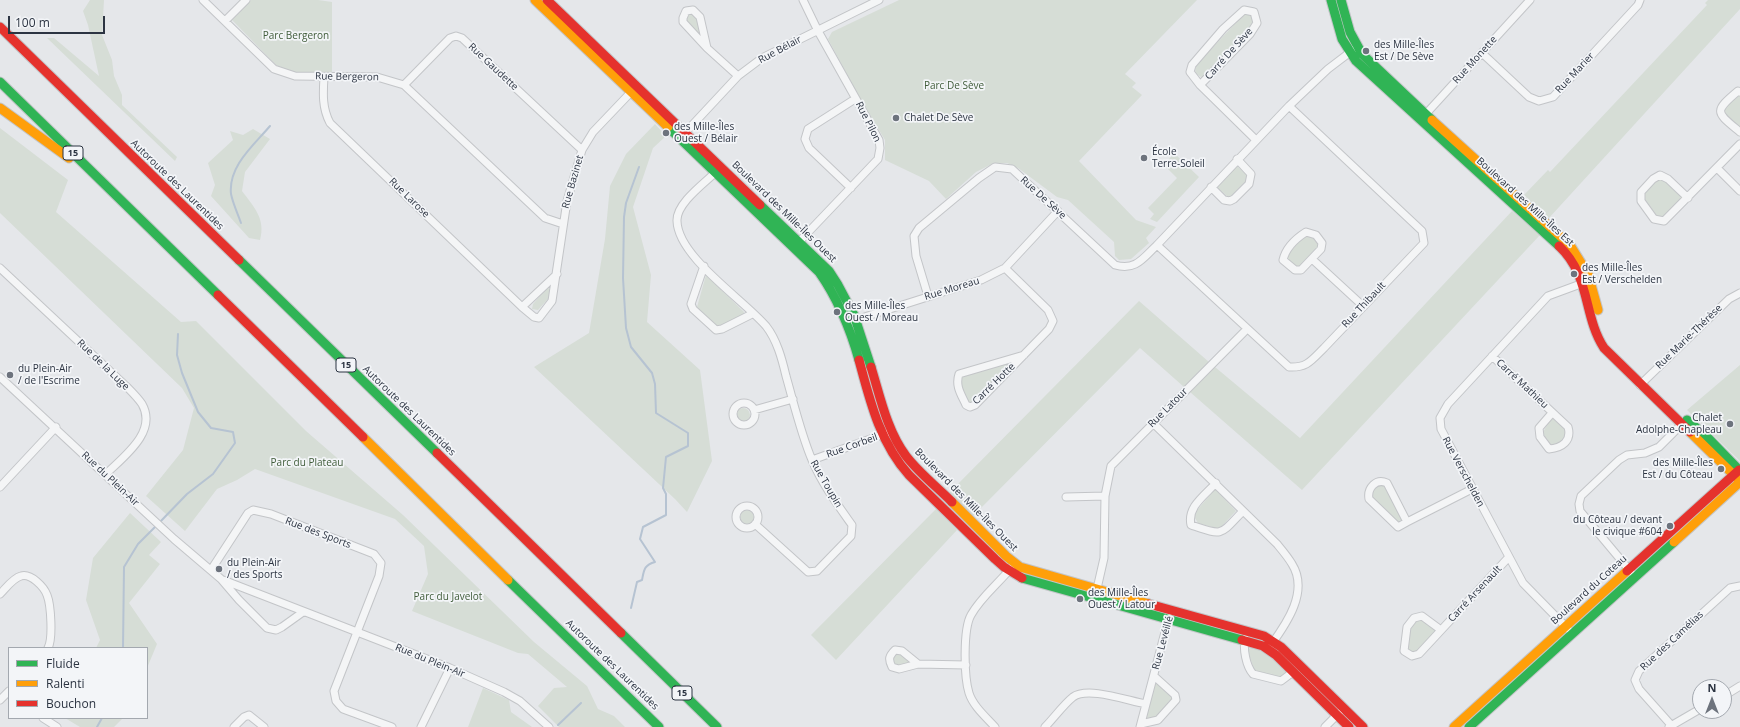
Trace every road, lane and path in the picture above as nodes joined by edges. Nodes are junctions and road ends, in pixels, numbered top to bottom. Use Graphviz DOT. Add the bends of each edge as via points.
graph roads {
  1 [pos="203,0"];
  2 [pos="246,0"];
  3 [pos="535,0"];
  4 [pos="547,0"];
  5 [pos="803,0"];
  6 [pos="879,0"];
  7 [pos="1331,0"];
  8 [pos="1341,0"];
  9 [pos="1640,0"];
  10 [pos="1527,1"];
  11 [pos="225,21"];
  12 [pos="0,27"];
  13 [pos="818,30"];
  14 [pos="708,48"];
  15 [pos="1353,51"];
  16 [pos="1482,53"];
  17 [pos="738,76"];
  18 [pos="324,77"];
  19 [pos="0,82"];
  20 [pos="404,85"];
  21 [pos="1200,85"];
  22 [pos="634,89"];
  23 [pos="1740,92"];
  24 [pos="855,98"];
  25 [pos="1289,106"];
  26 [pos="0,108"];
  27 [pos="1423,118"];
  28 [pos="1740,132"];
  29 [pos="682,136"];
  30 [pos="1256,140"];
  31 [pos="1740,144"];
  32 [pos="582,150"];
  33 [pos="1238,159"];
  34 [pos="1717,168"];
  35 [pos="718,169"];
  36 [pos="99,179"];
  37 [pos="1211,187"];
  38 [pos="851,188"];
  39 [pos="1740,191"];
  40 [pos="1688,198"];
  41 [pos="1058,211"];
  42 [pos="562,224"];
  43 [pos="796,244"];
  44 [pos="1157,245"];
  45 [pos="1312,260"];
  46 [pos="704,266"];
  47 [pos="0,268"];
  48 [pos="1004,268"];
  49 [pos="557,273"];
  50 [pos="1587,281"];
  51 [pos="1740,293"];
  52 [pos="928,296"];
  53 [pos="1363,306"];
  54 [pos="522,307"];
  55 [pos="752,314"];
  56 [pos="851,321"];
  57 [pos="1247,329"];
  58 [pos="1024,355"];
  59 [pos="1492,356"];
  60 [pos="0,377"];
  61 [pos="1643,382"];
  62 [pos="793,399"];
  63 [pos="754,410"];
  64 [pos="1552,413"];
  65 [pos="1153,423"];
  66 [pos="1681,424"];
  67 [pos="56,427"];
  68 [pos="887,433"];
  69 [pos="812,460"];
  70 [pos="106,474"];
  71 [pos="1738,476"];
  72 [pos="1216,483"];
  73 [pos="0,487"];
  74 [pos="1472,489"];
  75 [pos="1105,496"];
  76 [pos="1066,497"];
  77 [pos="1243,511"];
  78 [pos="1407,522"];
  79 [pos="755,524"];
  80 [pos="1508,558"];
  81 [pos="1015,563"];
  82 [pos="1629,569"];
  83 [pos="211,570"];
  84 [pos="1008,571"];
  85 [pos="1635,577"];
  86 [pos="221,580"];
  87 [pos="1740,586"];
  88 [pos="0,594"];
  89 [pos="1096,594"];
  90 [pos="303,612"];
  91 [pos="1170,614"];
  92 [pos="1441,630"];
  93 [pos="1569,630"];
  94 [pos="356,632"];
  95 [pos="1245,639"];
  96 [pos="1271,645"];
  97 [pos="48,647"];
  98 [pos="918,664"];
  99 [pos="966,665"];
  100 [pos="450,668"];
  101 [pos="1293,672"];
  102 [pos="1154,676"];
  103 [pos="8,692"];
  104 [pos="0,700"];
  105 [pos="1146,704"];
  106 [pos="1340,712"];
  107 [pos="1692,714"];
  108 [pos="45,719"];
  109 [pos="1140,726"];
  110 [pos="1456,726"];
  111 [pos="1670,726"];
  112 [pos="57,727"];
  113 [pos="234,727"];
  114 [pos="264,727"];
  115 [pos="392,727"];
  116 [pos="422,727"];
  117 [pos="549,727"];
  118 [pos="659,727"];
  119 [pos="717,727"];
  120 [pos="995,727"];
  121 [pos="1045,727"];
  122 [pos="1325,727"];
  123 [pos="1349,727"];
  124 [pos="1363,727"];
  125 [pos="1469,727"];
  1 -- 11 [label="street, Rue Bergeron"];
  2 -- 11 [label="street"];
  3 -- 22 [label="main road, Boulevard des Mille-Îles Ouest"];
  4 -- 22 [label="main road, Boulevard des Mille-Îles Ouest"];
  5 -- 13 [label="street, Rue Pilon"];
  6 -- 13 [label="street, Rue Bélair"];
  7 -- 15 [label="main road, Boulevard des Mille-Îles Est" via="1341,36"];
  8 -- 15 [label="main road, Boulevard des Mille-Îles Est"];
  9 -- 16 [label="street, Rue Marier" via="1553,97 1539,101 1529,97"];
  10 -- 16 [label="street, Rue Monette"];
  11 -- 18 [label="street, Rue Bergeron" via="274,70 296,76"];
  12 -- 119 [label="main road, Autoroute des Laurentides / 15"];
  13 -- 17 [label="street, Rue Bélair" via="762,58"];
  13 -- 24 [label="street, Rue Pilon"];
  14 -- 14 [label="street" via="700,17 694,10 686,11 683,22"];
  14 -- 17 [label="street"];
  15 -- 25 [label="street, Rue De Sève" via="1328,69"];
  15 -- 27 [label="main road, Boulevard des Mille-Îles Est" via="1360,65"];
  16 -- 27 [label="street, Rue Monette"];
  17 -- 29 [label="street, Rue Bélair"];
  18 -- 20 [label="street, Rue Bergeron" via="377,77"];
  18 -- 54 [label="street, Rue Larose" via="325,114 330,123"];
  19 -- 36 [label="main road, Autoroute des Laurentides / 15"];
  20 -- 32 [label="street, Rue Gaudette" via="450,38 462,38"];
  20 -- 42 [label="street, Rue Bergeron" via="545,218"];
  21 -- 21 [label="street, Carré De Sève" via="1250,34 1257,23 1254,12 1244,10 1223,29 1192,65 1190,72"];
  21 -- 30 [label="street, Carré De Sève"];
  22 -- 29 [label="main road, Boulevard des Mille-Îles Ouest"];
  22 -- 32 [label="street, Rue Bazinet" via="593,132"];
  23 -- 28 [label="street" via="1721,106 1720,110 1723,118"];
  24 -- 38 [label="street, Rue Pilon" via="879,140 880,148 878,159"];
  24 -- 38 [label="street" via="808,130 804,139 809,148"];
  25 -- 30 [label="street, Rue De Sève"];
  25 -- 53 [label="street, Rue Thibault" via="1422,230 1424,243"];
  26 -- 36 [label="main road"];
  27 -- 50 [label="main road, Boulevard des Mille-Îles Est" via="1558,245"];
  29 -- 35 [label="main road, Boulevard des Mille-Îles Ouest"];
  30 -- 33 [label="street, Rue De Sève"];
  31 -- 34 [label="street"];
  32 -- 42 [label="street, Rue Bazinet" via="572,179"];
  33 -- 37 [label="street, Rue De Sève"];
  33 -- 37 [label="street" via="1251,174 1249,184 1230,201 1224,200"];
  34 -- 39 [label="street"];
  34 -- 40 [label="street"];
  35 -- 43 [label="main road, Boulevard des Mille-Îles Ouest"];
  35 -- 46 [label="street, Rue Toupin" via="685,202 677,220 680,236 685,245"];
  36 -- 118 [label="main road, Autoroute des Laurentides / 15"];
  37 -- 44 [label="street, Rue De Sève"];
  38 -- 43 [label="street, Rue Pilon"];
  40 -- 40 [label="street" via="1660,175 1641,192 1641,201 1654,220 1664,221"];
  41 -- 44 [label="street, Rue De Sève" via="1115,264 1124,268 1134,266"];
  41 -- 48 [label="street, Rue Moreau"];
  41 -- 52 [label="street, Rue De Sève" via="1012,170 995,167 984,174 919,228 914,236 916,256"];
  42 -- 49 [label="street, Rue Bazinet"];
  43 -- 56 [label="main road, Boulevard des Mille-Îles Ouest" via="826,281"];
  44 -- 57 [label="street, Rue Thibault"];
  45 -- 45 [label="street" via="1321,249 1322,243 1316,235 1306,232 1286,250 1283,260 1295,270 1301,270"];
  45 -- 53 [label="street"];
  46 -- 55 [label="street, Rue Toupin"];
  46 -- 55 [label="street" via="691,304 693,309 716,330"];
  47 -- 70 [label="street, Rue de la Luge" via="128,387 142,404 146,418 144,432"];
  48 -- 52 [label="street, Rue Moreau" via="981,280"];
  48 -- 58 [label="street, Carré Hotte" via="1048,310 1052,321 1050,329"];
  49 -- 54 [label="street"];
  49 -- 54 [label="street, Rue Bazinet" via="552,301 539,318"];
  50 -- 59 [label="street, Rue Verschelden" via="1548,296"];
  50 -- 61 [label="main road, Boulevard des Mille-Îles Est" via="1608,342"];
  51 -- 61 [label="street, Rue Marie-Thérèse" via="1729,299"];
  52 -- 56 [label="street, Rue Moreau"];
  53 -- 57 [label="street, Rue Thibault" via="1308,364 1300,368 1289,367"];
  55 -- 62 [label="street, Rue Toupin" via="766,326 779,349"];
  56 -- 68 [label="main road, Boulevard des Mille-Îles Ouest"];
  57 -- 65 [label="street, Rue Latour"];
  58 -- 58 [label="street, Carré Hotte" via="959,374 958,388 966,405 975,405"];
  59 -- 64 [label="street, Carré Mathieu"];
  59 -- 74 [label="street, Rue Verschelden" via="1448,404 1440,418 1441,429"];
  60 -- 67 [label="street, Rue du Plein-Air"];
  61 -- 66 [label="main road, Boulevard des Mille-Îles Est"];
  61 -- 71 [label="main road, Boulevard des Mille-Îles Est" via="1706,436"];
  62 -- 63 [label="street"];
  62 -- 69 [label="street, Rue Toupin"];
  64 -- 64 [label="street, Carré Mathieu" via="1539,428 1540,437 1549,449 1558,448 1570,435 1568,427"];
  65 -- 72 [label="street"];
  65 -- 75 [label="street, Rue Latour" via="1111,466"];
  66 -- 71 [label="main road, Boulevard des Mille-Îles Est"];
  66 -- 82 [label="street" via="1659,447 1645,453 1627,455 1619,460 1582,496 1578,504 1580,511"];
  67 -- 70 [label="street, Rue du Plein-Air"];
  67 -- 73 [label="street"];
  68 -- 69 [label="street, Rue Corbeil"];
  68 -- 81 [label="main road, Boulevard des Mille-Îles Ouest" via="912,463"];
  68 -- 84 [label="main road, Boulevard des Mille-Îles Ouest" via="889,449 902,466"];
  69 -- 79 [label="street, Rue Toupin" via="828,490 852,525 851,536 817,571 808,572"];
  70 -- 83 [label="street, Rue du Plein-Air"];
  71 -- 82 [label="main road, Boulevard du Coteau"];
  71 -- 85 [label="main road, Boulevard du Coteau"];
  72 -- 77 [label="street"];
  72 -- 77 [label="street" via="1193,507 1189,516 1191,525 1216,533 1223,531"];
  74 -- 78 [label="street"];
  74 -- 80 [label="street, Rue Verschelden"];
  75 -- 76 [label="street"];
  75 -- 89 [label="street, Rue Latour" via="1104,558"];
  77 -- 96 [label="street" via="1277,544 1293,564 1298,583 1293,608"];
  78 -- 78 [label="street" via="1388,483 1377,482 1372,486 1368,494 1369,499 1398,527"];
  80 -- 92 [label="street, Carré Arsenault"];
  80 -- 93 [label="street, Rue Verschelden" via="1523,583"];
  81 -- 84 [label="street"];
  81 -- 89 [label="main road, Boulevard des Mille-Îles Ouest" via="1032,572"];
  82 -- 85 [label="street"];
  82 -- 93 [label="main road, Boulevard du Coteau"];
  83 -- 86 [label="street, Rue du Plein-Air"];
  83 -- 94 [label="street, Rue des Sports" via="248,513 253,510 266,512 374,554 381,563 379,576"];
  84 -- 89 [label="main road, Boulevard des Mille-Îles Ouest" via="1037,583"];
  84 -- 99 [label="street" via="970,617 967,626"];
  85 -- 93 [label="main road, Boulevard du Coteau"];
  86 -- 90 [label="street, Rue du Plein-Air"];
  86 -- 90 [label="street, Rue du Plein-Air" via="267,628 276,630"];
  87 -- 111 [label="street, Rue des Camélias" via="1730,588 1639,671 1635,680 1639,689"];
  88 -- 97 [label="street" via="15,579 26,575 46,592 49,603"];
  89 -- 91 [label="main road, Boulevard des Mille-Îles Ouest"];
  90 -- 94 [label="street, Rue du Plein-Air"];
  91 -- 95 [label="main road, Boulevard des Mille-Îles Ouest"];
  91 -- 96 [label="main road, Boulevard des Mille-Îles Ouest" via="1260,634"];
  91 -- 102 [label="street, Rue Levéillé"];
  92 -- 92 [label="street, Carré Arsenault" via="1422,616 1414,618 1407,627 1404,651 1412,656 1419,654"];
  93 -- 110 [label="main road, Boulevard du Coteau"];
  93 -- 125 [label="main road, Boulevard du Coteau"];
  94 -- 100 [label="street, Rue du Plein-Air"];
  94 -- 115 [label="street" via="334,692 336,701 343,709"];
  95 -- 96 [label="main road, Boulevard des Mille-Îles Ouest"];
  95 -- 101 [label="street" via="1244,649 1252,674 1281,681"];
  96 -- 101 [label="main road, Boulevard des Mille-Îles Ouest"];
  96 -- 106 [label="main road, Boulevard des Mille-Îles Ouest"];
  98 -- 99 [label="street"];
  99 -- 120 [label="street" via="969,693 974,703"];
  100 -- 116 [label="street"];
  100 -- 117 [label="street, Rue du Plein-Air" via="520,701"];
  101 -- 106 [label="main road, Boulevard des Mille-Îles Ouest"];
  102 -- 105 [label="street, Rue Levéillé"];
  102 -- 109 [label="street, Rue Levéillé" via="1175,695 1176,700 1158,720"];
  103 -- 104 [label="street"];
  105 -- 109 [label="street, Rue Levéillé"];
  105 -- 121 [label="street" via="1091,692 1081,693 1073,697"];
  106 -- 122 [label="street"];
  106 -- 123 [label="main road, Boulevard des Mille-Îles Ouest"];
  106 -- 124 [label="main road, Boulevard des Mille-Îles Ouest"];
  107 -- 111 [label="street"];
  108 -- 112 [label="street"];
  113 -- 114 [label="street" via="249,715"];
}
